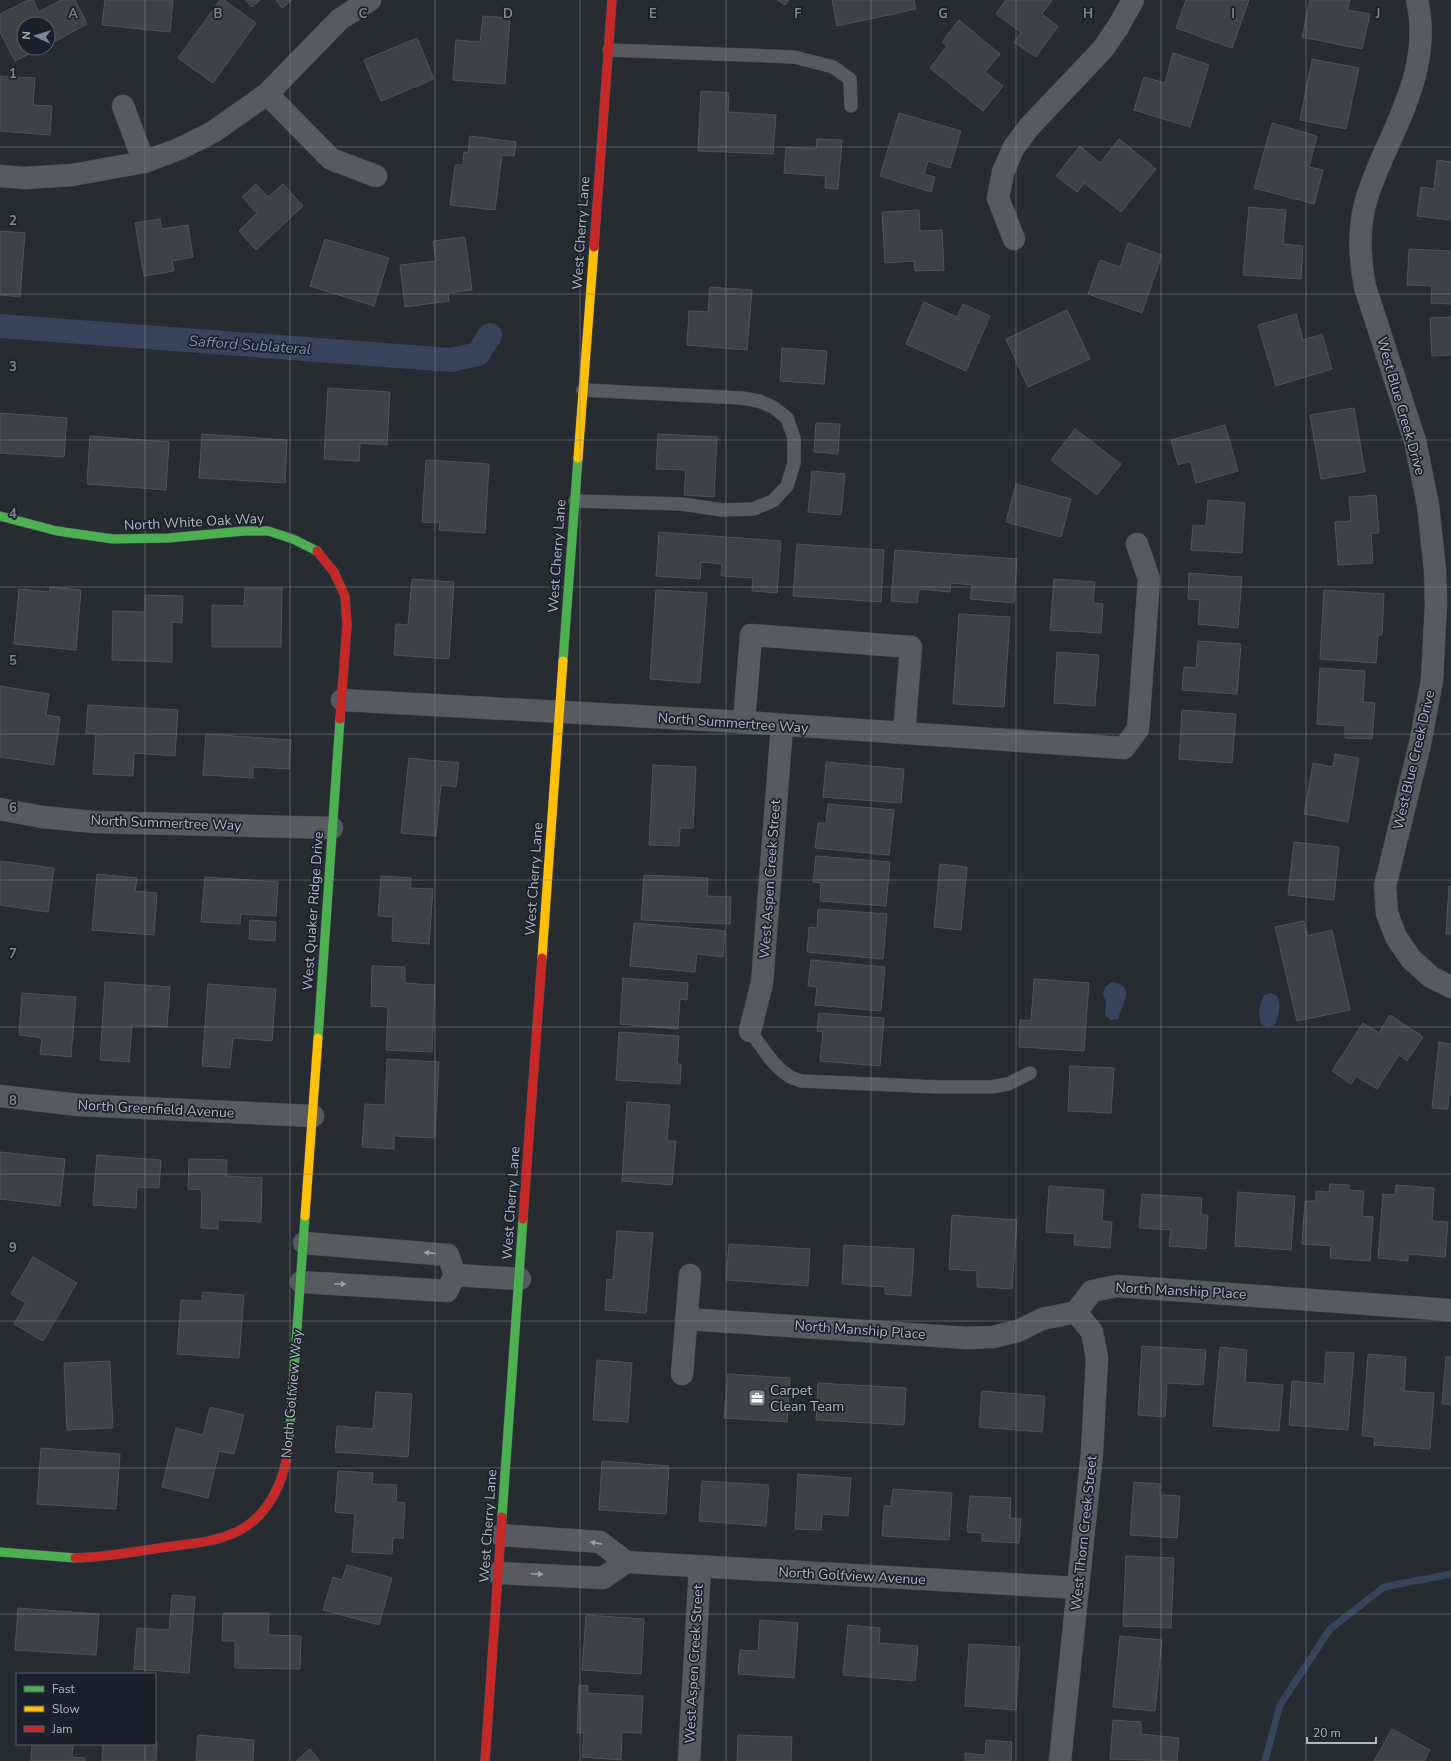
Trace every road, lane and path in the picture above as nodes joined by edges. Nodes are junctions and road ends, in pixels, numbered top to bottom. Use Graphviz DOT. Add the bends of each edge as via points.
graph roads {
  1 [pos="370,0"];
  2 [pos="612,0"];
  3 [pos="1133,0"];
  4 [pos="1417,0"];
  5 [pos="609,50"];
  6 [pos="266,94"];
  7 [pos="123,106"];
  8 [pos="851,106"];
  9 [pos="144,162"];
  10 [pos="0,176"];
  11 [pos="376,176"];
  12 [pos="1014,239"];
  13 [pos="583,390"];
  14 [pos="575,501"];
  15 [pos="0,516"];
  16 [pos="1137,544"];
  17 [pos="316,550"];
  18 [pos="342,700"];
  19 [pos="559,712"];
  20 [pos="744,722"];
  21 [pos="782,726"];
  22 [pos="904,732"];
  23 [pos="0,809"];
  24 [pos="332,828"];
  25 [pos="1451,986"];
  26 [pos="750,1031"];
  27 [pos="1030,1073"];
  28 [pos="0,1096"];
  29 [pos="312,1116"];
  30 [pos="304,1243"];
  31 [pos="455,1274"];
  32 [pos="690,1275"];
  33 [pos="520,1279"];
  34 [pos="301,1282"];
  35 [pos="1451,1310"];
  36 [pos="1076,1312"];
  37 [pos="686,1319"];
  38 [pos="682,1374"];
  39 [pos="501,1536"];
  40 [pos="0,1552"];
  41 [pos="626,1562"];
  42 [pos="700,1567"];
  43 [pos="498,1573"];
  44 [pos="1078,1588"];
  45 [pos="485,1761"];
  46 [pos="689,1761"];
  47 [pos="1060,1761"];
  1 -- 6 [label="street" via="340,19"];
  2 -- 5 [label="main road, West Cherry Lane"];
  3 -- 12 [label="street" via="1103,49 1030,126 1014,147 1004,172 998,198"];
  4 -- 25 [label="street, West Blue Creek Drive" via="1421,28 1417,70 1364,208 1360,261 1365,287 1415,441 1428,505 1435,570 1436,636 1432,680 1420,744 1385,886 1387,913 1396,937 1411,960 1431,977"];
  5 -- 8 [label="lane" via="794,57 833,66 850,79"];
  5 -- 13 [label="main road, West Cherry Lane"];
  6 -- 9 [label="street" via="213,132 179,149"];
  6 -- 11 [label="street" via="331,159"];
  7 -- 9 [label="street"];
  9 -- 10 [label="street" via="72,175 24,178"];
  13 -- 14 [label="main road, West Cherry Lane"];
  13 -- 14 [label="lane" via="759,401 773,407 787,418 794,438 794,463 787,486 773,501 753,509 722,510 682,504"];
  14 -- 19 [label="main road, West Cherry Lane"];
  15 -- 17 [label="main road, North White Oak Way" via="57,531 113,539 268,531"];
  16 -- 22 [label="street, North Summertree Way" via="1149,579 1138,730 1124,748"];
  17 -- 18 [label="main road, West Quaker Ridge Drive" via="334,572 345,596 347,625"];
  18 -- 19 [label="street, North Summertree Way"];
  18 -- 24 [label="main road, West Quaker Ridge Drive"];
  19 -- 20 [label="street, North Summertree Way"];
  19 -- 33 [label="main road, West Cherry Lane"];
  20 -- 21 [label="street, North Summertree Way"];
  20 -- 22 [label="street" via="751,634 912,647"];
  21 -- 22 [label="street, North Summertree Way"];
  21 -- 26 [label="street, West Aspen Creek Street" via="762,983"];
  23 -- 24 [label="street, North Summertree Way" via="42,817 94,822"];
  24 -- 29 [label="main road, West Quaker Ridge Drive"];
  26 -- 27 [label="lane" via="781,1071 801,1081 991,1087 1008,1084"];
  28 -- 29 [label="street, North Greenfield Avenue" via="78,1105"];
  29 -- 30 [label="main road, West Quaker Ridge Drive"];
  31 -- 30 [label="street, one-way" via="448,1255"];
  30 -- 34 [label="main road, West Quaker Ridge Drive"];
  31 -- 33 [label="street"];
  34 -- 31 [label="street, one-way" via="447,1291"];
  32 -- 37 [label="street"];
  33 -- 39 [label="main road, West Cherry Lane"];
  34 -- 40 [label="main road, North Golfview Way" via="288,1458 280,1485 266,1510 247,1527 223,1537 198,1543 100,1557 73,1558"];
  35 -- 36 [label="street, North Manship Place" via="1118,1286 1092,1291"];
  36 -- 37 [label="street, North Manship Place" via="1042,1320 1018,1331 993,1337 967,1338"];
  36 -- 44 [label="street, West Thorn Creek Street" via="1092,1332 1097,1358 1092,1453"];
  37 -- 38 [label="street"];
  41 -- 39 [label="street, one-way" via="600,1542"];
  39 -- 43 [label="main road, West Cherry Lane"];
  41 -- 42 [label="street, North Golfview Avenue"];
  43 -- 41 [label="street, one-way" via="603,1578"];
  42 -- 44 [label="street, North Golfview Avenue"];
  42 -- 46 [label="street, West Aspen Creek Street"];
  43 -- 45 [label="main road, West Cherry Lane"];
  44 -- 47 [label="street, West Thorn Creek Street"];
}
